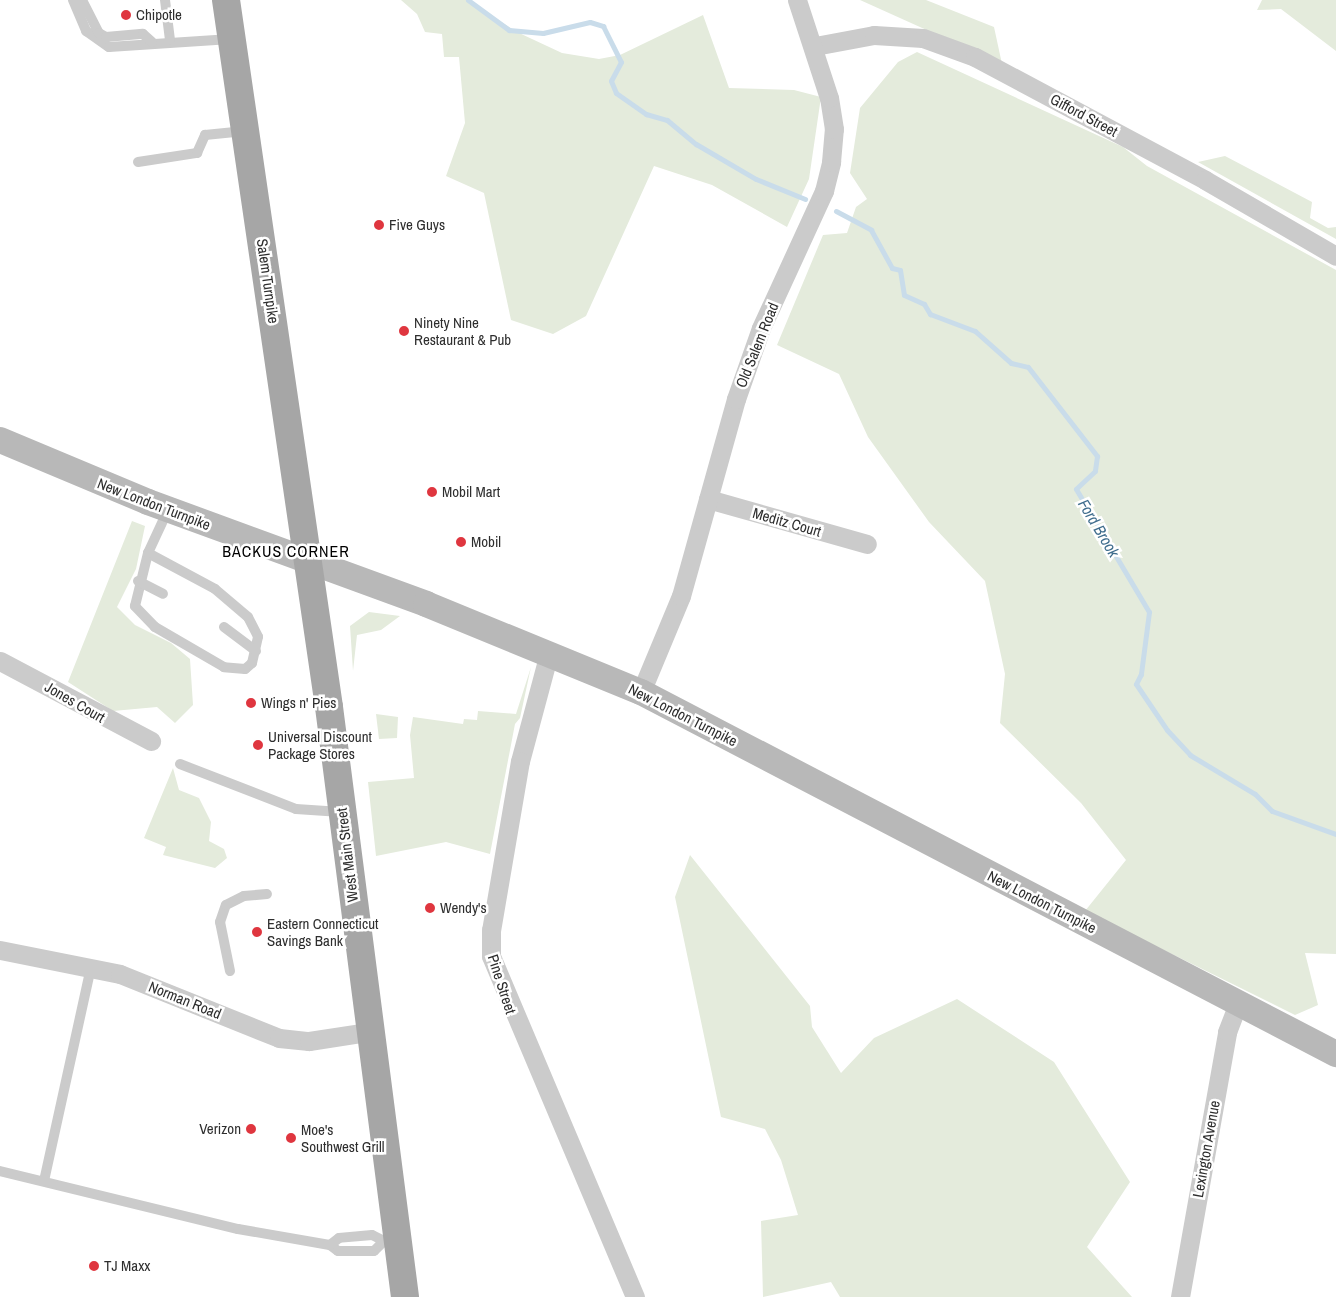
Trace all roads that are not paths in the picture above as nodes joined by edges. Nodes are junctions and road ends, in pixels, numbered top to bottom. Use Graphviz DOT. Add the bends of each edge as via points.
graph roads {
  1 [pos="74,0"];
  2 [pos="82,0"];
  3 [pos="165,0"];
  4 [pos="226,0"];
  5 [pos="797,0"];
  6 [pos="232,39"];
  7 [pos="170,40"];
  8 [pos="152,42"];
  9 [pos="815,46"];
  10 [pos="246,130"];
  11 [pos="138,162"];
  12 [pos="1336,256"];
  13 [pos="0,440"];
  14 [pos="708,499"];
  15 [pos="168,510"];
  16 [pos="867,544"];
  17 [pos="148,553"];
  18 [pos="309,562"];
  19 [pos="138,581"];
  20 [pos="163,594"];
  21 [pos="224,627"];
  22 [pos="256,651"];
  23 [pos="549,653"];
  24 [pos="0,660"];
  25 [pos="641,692"];
  26 [pos="151,741"];
  27 [pos="180,764"];
  28 [pos="342,812"];
  29 [pos="267,894"];
  30 [pos="0,950"];
  31 [pos="91,967"];
  32 [pos="230,971"];
  33 [pos="1238,1003"];
  34 [pos="368,1032"];
  35 [pos="1336,1054"];
  36 [pos="0,1170"];
  37 [pos="44,1181"];
  38 [pos="330,1245"];
  39 [pos="406,1297"];
  40 [pos="634,1297"];
  41 [pos="1180,1297"];
  1 -- 8 [label="lane" via="86,31 96,42 109,47"];
  2 -- 8 [label="lane" via="99,33 106,37 143,34"];
  3 -- 7 [label="lane"];
  4 -- 6 [label="main road, Salem Turnpike"];
  5 -- 9 [label="street, Old Salem Road"];
  6 -- 7 [label="lane"];
  6 -- 10 [label="main road, Salem Turnpike"];
  7 -- 8 [label="lane"];
  9 -- 12 [label="street, Gifford Street" via="874,36 924,38 975,57 1205,180"];
  9 -- 14 [label="street, Old Salem Road" via="834,129 824,191 761,328"];
  10 -- 11 [label="lane" via="205,135 197,153"];
  10 -- 18 [label="main road, Salem Turnpike"];
  13 -- 15 [label="main road, New London Turnpike"];
  14 -- 16 [label="street, Meditz Court"];
  14 -- 25 [label="street, Old Salem Road" via="681,596"];
  15 -- 17 [label="lane"];
  15 -- 18 [label="main road, New London Turnpike"];
  17 -- 19 [label="lane"];
  17 -- 22 [label="lane" via="215,589 248,617 258,637"];
  18 -- 23 [label="main road, New London Turnpike"];
  18 -- 28 [label="main road, West Main Street"];
  19 -- 20 [label="lane"];
  19 -- 22 [label="lane" via="135,606 155,627 224,667 245,669"];
  21 -- 22 [label="lane"];
  23 -- 25 [label="main road, New London Turnpike"];
  23 -- 40 [label="street, Pine Street" via="520,761 490,930 491,956"];
  24 -- 26 [label="street, Jones Court"];
  25 -- 33 [label="main road, New London Turnpike"];
  27 -- 28 [label="lane" via="296,809"];
  28 -- 34 [label="main road, West Main Street"];
  29 -- 32 [label="lane" via="244,896 226,906 220,922"];
  30 -- 31 [label="street, Norman Road"];
  31 -- 34 [label="street, Norman Road" via="128,977 280,1038 309,1040"];
  31 -- 37 [label="lane"];
  33 -- 35 [label="main road, New London Turnpike"];
  33 -- 41 [label="street, Lexington Avenue" via="1227,1032"];
  34 -- 39 [label="main road, West Main Street"];
  36 -- 37 [label="lane"];
  37 -- 38 [label="lane" via="238,1229"];
}
